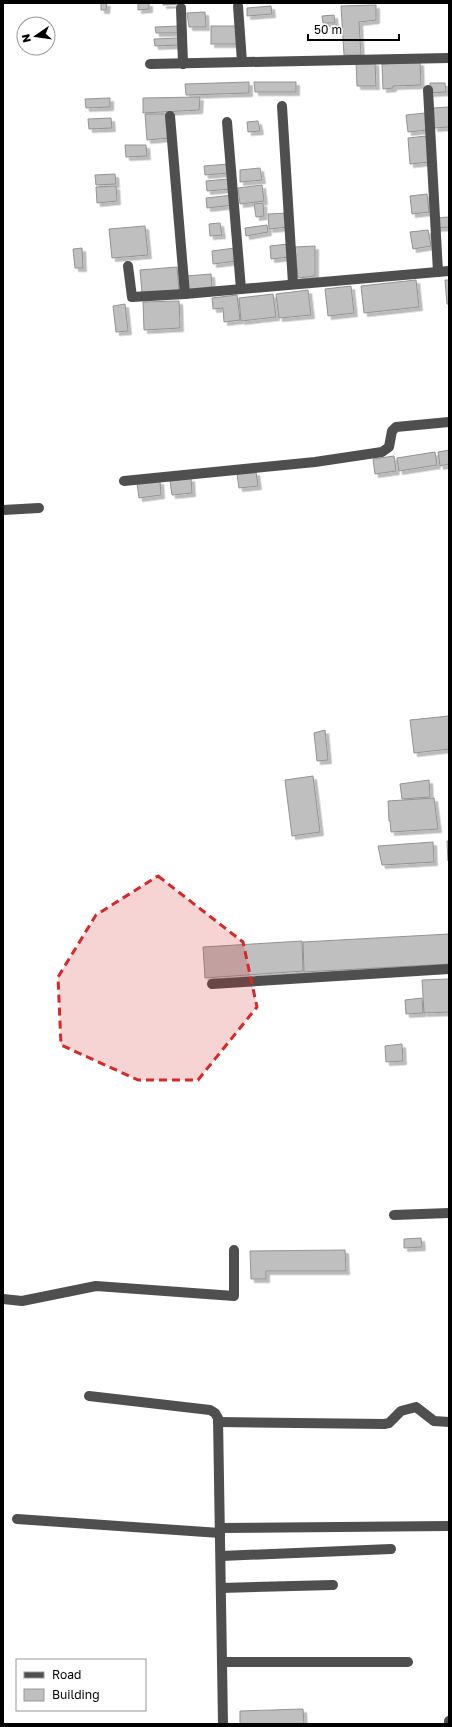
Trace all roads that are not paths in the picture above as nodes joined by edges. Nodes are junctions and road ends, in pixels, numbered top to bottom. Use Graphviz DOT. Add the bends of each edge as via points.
graph roads {
  1 [pos="238,6"];
  2 [pos="181,8"];
  3 [pos="449,58"];
  4 [pos="242,62"];
  5 [pos="150,64"];
  6 [pos="183,64"];
  7 [pos="428,90"];
  8 [pos="282,106"];
  9 [pos="170,116"];
  10 [pos="228,122"];
  11 [pos="128,266"];
  12 [pos="449,271"];
  13 [pos="438,272"];
  14 [pos="293,284"];
  15 [pos="240,289"];
  16 [pos="185,294"];
  17 [pos="449,422"];
  18 [pos="124,481"];
  19 [pos="39,508"];
  20 [pos="3,510"];
  21 [pos="449,969"];
  22 [pos="212,984"];
  23 [pos="449,1213"];
  24 [pos="394,1215"];
  25 [pos="234,1250"];
  26 [pos="3,1299"];
  27 [pos="89,1396"];
  28 [pos="218,1422"];
  29 [pos="449,1422"];
  30 [pos="17,1519"];
  31 [pos="449,1526"];
  32 [pos="220,1531"];
  33 [pos="391,1549"];
  34 [pos="221,1556"];
  35 [pos="333,1585"];
  36 [pos="221,1588"];
  37 [pos="222,1662"];
  38 [pos="408,1662"];
  39 [pos="449,1721"];
  40 [pos="223,1724"];
  41 [pos="449,1724"];
  1 -- 4 [label="street"];
  2 -- 6 [label="street"];
  3 -- 4 [label="street"];
  4 -- 6 [label="street"];
  5 -- 6 [label="street"];
  7 -- 13 [label="street"];
  8 -- 14 [label="street"];
  9 -- 16 [label="street"];
  10 -- 15 [label="street"];
  11 -- 16 [label="street" via="132,298"];
  12 -- 13 [label="street"];
  13 -- 14 [label="street"];
  14 -- 15 [label="street"];
  15 -- 16 [label="street"];
  17 -- 18 [label="street" via="396,427 392,431 390,447 382,452 315,462"];
  19 -- 20 [label="street"];
  21 -- 22 [label="street"];
  23 -- 24 [label="street"];
  25 -- 26 [label="street" via="234,1296 96,1286 22,1301"];
  27 -- 28 [label="street" via="210,1410 215,1413"];
  28 -- 29 [label="street" via="384,1424 389,1423 401,1411 416,1406 434,1421"];
  28 -- 32 [label="street"];
  30 -- 32 [label="street"];
  31 -- 32 [label="street"];
  32 -- 34 [label="street"];
  33 -- 34 [label="street"];
  34 -- 36 [label="street"];
  35 -- 36 [label="street"];
  36 -- 37 [label="street"];
  37 -- 38 [label="street"];
  37 -- 40 [label="street"];
  39 -- 41 [label="street"];
}
